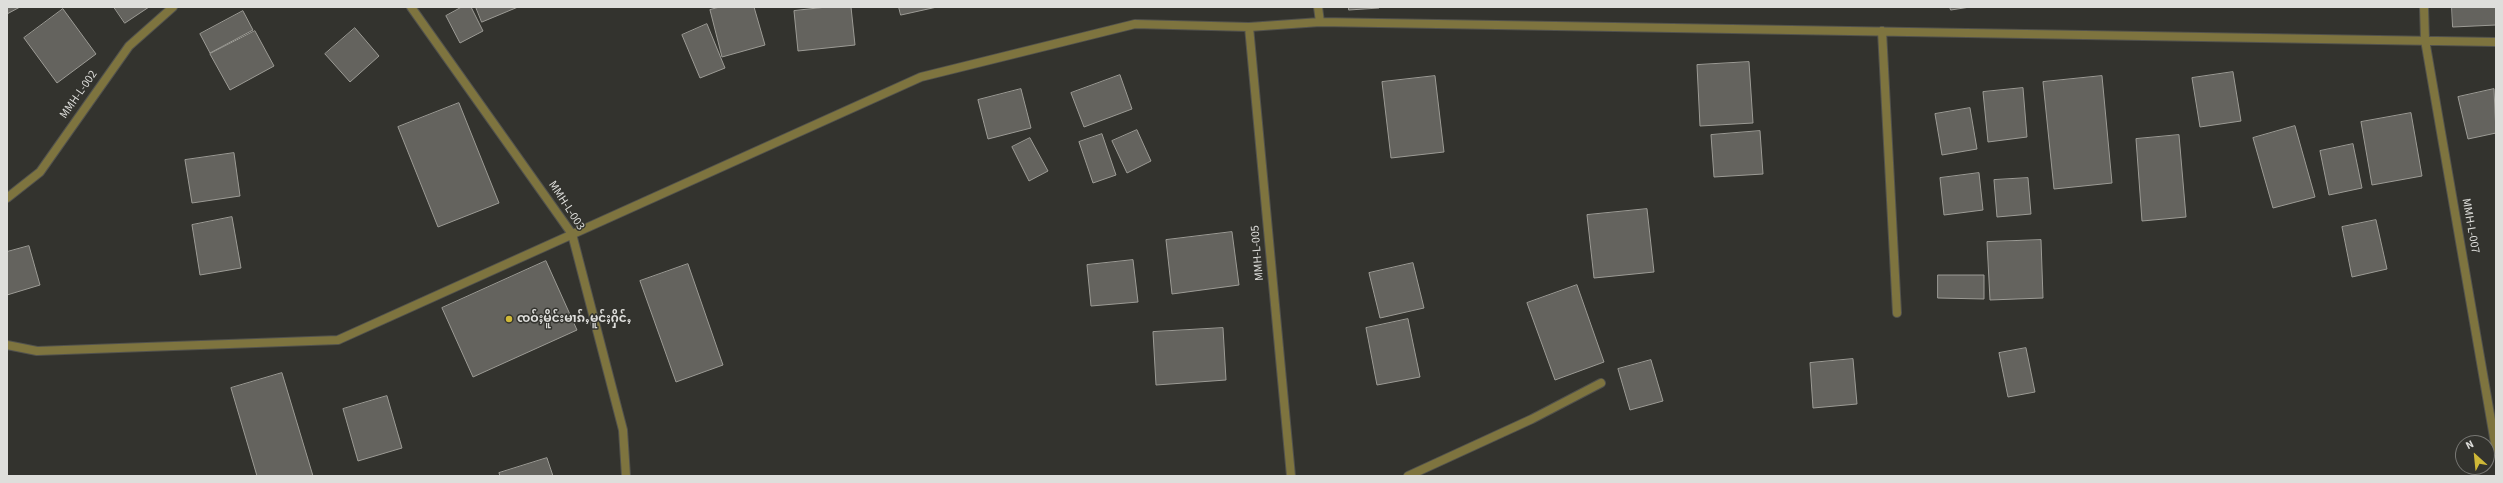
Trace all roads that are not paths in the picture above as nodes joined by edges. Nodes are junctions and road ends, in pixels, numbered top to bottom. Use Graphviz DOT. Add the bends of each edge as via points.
graph roads {
  1 [pos="173,7"];
  2 [pos="410,7"];
  3 [pos="1318,7"];
  4 [pos="2424,7"];
  5 [pos="1320,22"];
  6 [pos="1249,27"];
  7 [pos="1882,31"];
  8 [pos="2425,40"];
  9 [pos="2496,42"];
  10 [pos="7,198"];
  11 [pos="572,234"];
  12 [pos="1897,313"];
  13 [pos="7,345"];
  14 [pos="1602,383"];
  15 [pos="2496,448"];
  16 [pos="626,476"];
  17 [pos="1291,476"];
  18 [pos="1408,476"];
  1 -- 10 [label="street, MMH-L-002" via="129,46 40,172"];
  2 -- 11 [label="street, MMH-L-003"];
  3 -- 5 [label="street"];
  4 -- 8 [label="street, MMH-L-007"];
  5 -- 6 [label="street"];
  5 -- 7 [label="street"];
  6 -- 11 [label="street" via="1135,24 921,77"];
  6 -- 17 [label="street, MMH-L-005"];
  7 -- 8 [label="street"];
  7 -- 12 [label="street"];
  8 -- 9 [label="street"];
  8 -- 15 [label="street, MMH-L-007"];
  11 -- 13 [label="street" via="338,340 37,351"];
  11 -- 16 [label="street, MMH-L-003" via="623,430"];
  14 -- 18 [label="street" via="1532,419"];
}
